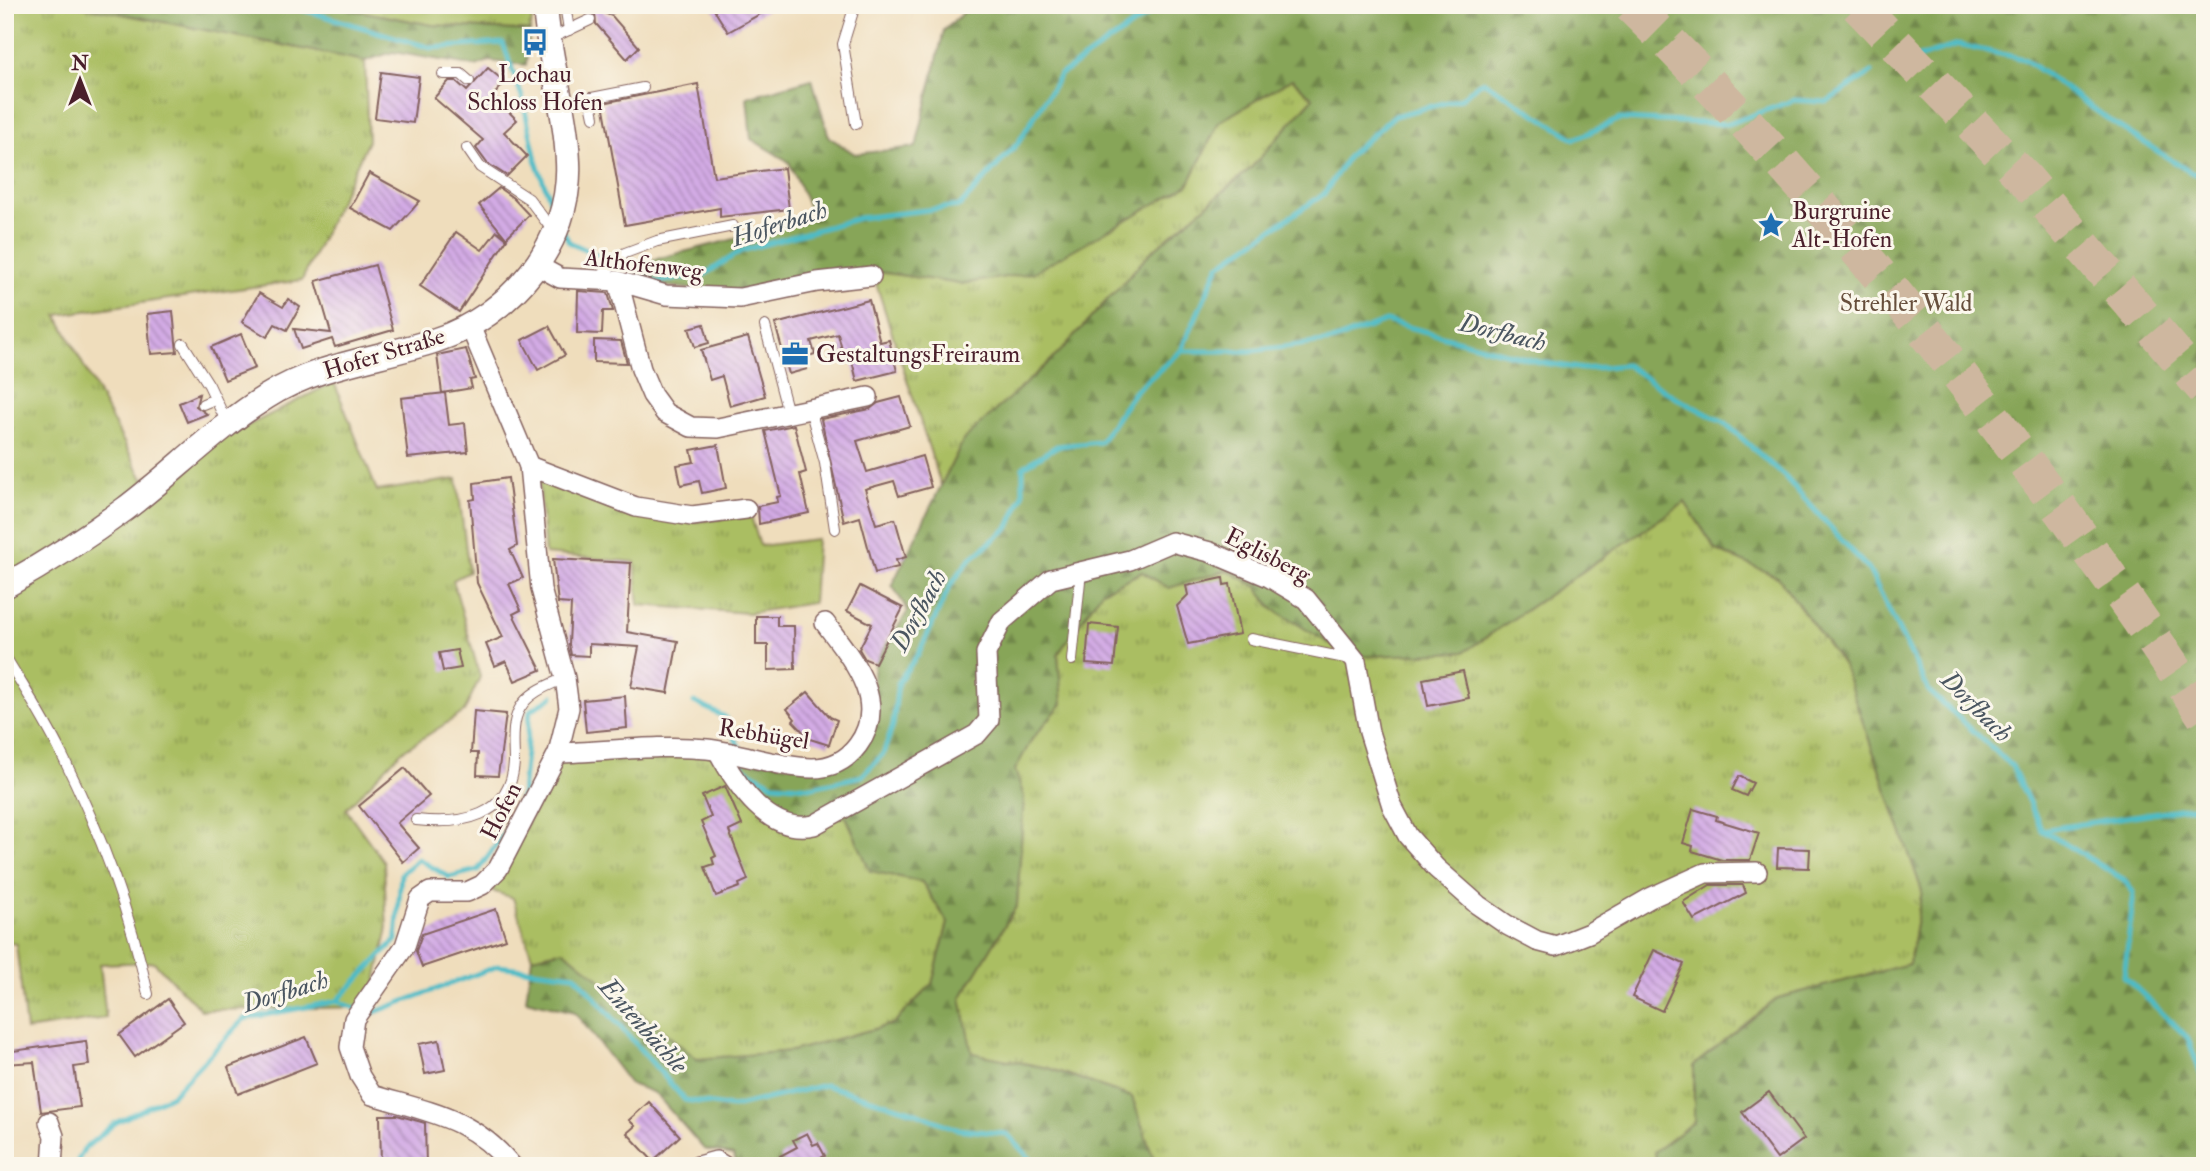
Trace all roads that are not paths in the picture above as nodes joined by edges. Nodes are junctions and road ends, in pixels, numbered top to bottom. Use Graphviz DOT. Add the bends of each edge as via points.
graph roads {
  1 [pos="545,5"];
  2 [pos="565,5"];
  3 [pos="855,5"];
  4 [pos="590,20"];
  5 [pos="565,31"];
  6 [pos="584,36"];
  7 [pos="443,74"];
  8 [pos="469,81"];
  9 [pos="643,88"];
  10 [pos="594,96"];
  11 [pos="561,104"];
  12 [pos="594,117"];
  13 [pos="856,124"];
  14 [pos="467,148"];
  15 [pos="558,222"];
  16 [pos="733,226"];
  17 [pos="538,266"];
  18 [pos="607,277"];
  19 [pos="870,284"];
  20 [pos="470,326"];
  21 [pos="765,326"];
  22 [pos="183,344"];
  23 [pos="868,397"];
  24 [pos="215,399"];
  25 [pos="203,404"];
  26 [pos="810,409"];
  27 [pos="788,414"];
  28 [pos="228,426"];
  29 [pos="529,466"];
  30 [pos="747,509"];
  31 [pos="835,528"];
  32 [pos="1081,571"];
  33 [pos="5,586"];
  34 [pos="825,623"];
  35 [pos="1251,639"];
  36 [pos="5,656"];
  37 [pos="1072,660"];
  38 [pos="1356,661"];
  39 [pos="565,678"];
  40 [pos="558,753"];
  41 [pos="735,754"];
  42 [pos="416,820"];
  43 [pos="1758,872"];
  44 [pos="148,994"];
  45 [pos="48,1122"];
  46 [pos="52,1166"];
  47 [pos="512,1166"];
  48 [pos="698,1166"];
  49 [pos="724,1166"];
  1 -- 5 [label="street, Hofer Straße"];
  2 -- 5 [label="lane"];
  3 -- 13 [label="lane" via="843,44"];
  4 -- 5 [label="lane"];
  5 -- 6 [label="lane"];
  5 -- 11 [label="street, Hofer Straße"];
  7 -- 8 [label="lane" via="461,74"];
  9 -- 10 [label="lane"];
  10 -- 11 [label="lane"];
  10 -- 12 [label="lane"];
  11 -- 15 [label="street, Hofer Straße" via="568,163"];
  14 -- 15 [label="lane" via="480,167"];
  15 -- 17 [label="street, Hofer Straße"];
  16 -- 18 [label="lane" via="657,240 625,253"];
  17 -- 18 [label="street, Althofenweg" via="560,278"];
  17 -- 20 [label="street, Hofer Straße" via="502,304"];
  18 -- 19 [label="street, Althofenweg" via="666,295 740,298 817,282"];
  18 -- 27 [label="street" via="652,395 665,413 691,427 719,428"];
  20 -- 28 [label="street, Hofer Straße" via="437,340 306,377 267,397"];
  20 -- 29 [label="street, Hofen"];
  21 -- 27 [label="lane"];
  22 -- 24 [label="lane"];
  23 -- 26 [label="street"];
  24 -- 25 [label="lane"];
  24 -- 28 [label="lane"];
  26 -- 27 [label="street"];
  26 -- 31 [label="lane" via="825,463"];
  28 -- 33 [label="street, Hofer Straße" via="125,509"];
  29 -- 30 [label="street" via="636,507 692,516"];
  29 -- 39 [label="street, Hofen" via="541,589"];
  32 -- 37 [label="lane"];
  32 -- 38 [label="street, Eglisberg" via="1130,560 1172,542 1210,552 1306,599"];
  32 -- 41 [label="street, Eglisberg" via="1051,579 1002,621 986,653 989,720 977,734 869,797 814,825 789,827 769,815 733,778"];
  34 -- 41 [label="street, Rebhügel" via="859,668 871,702 863,738 849,756 815,768"];
  35 -- 38 [label="lane"];
  36 -- 44 [label="lane" via="61,752 96,832 139,952"];
  38 -- 43 [label="street, Eglisberg" via="1380,771 1408,835 1436,868 1478,905 1537,941 1556,946 1589,933 1705,873"];
  39 -- 40 [label="street, Hofen" via="569,708"];
  39 -- 42 [label="lane" via="534,693 520,708 511,780 500,801 471,820"];
  40 -- 41 [label="street, Rebhügel" via="707,749"];
  40 -- 47 [label="street, Hofen" via="498,869 467,892 430,892 420,899 405,946 354,1019 350,1047 372,1094 454,1118 500,1151"];
  45 -- 46 [label="street" via="54,1136"];
  48 -- 49 [label="street" via="716,1161"];
}
